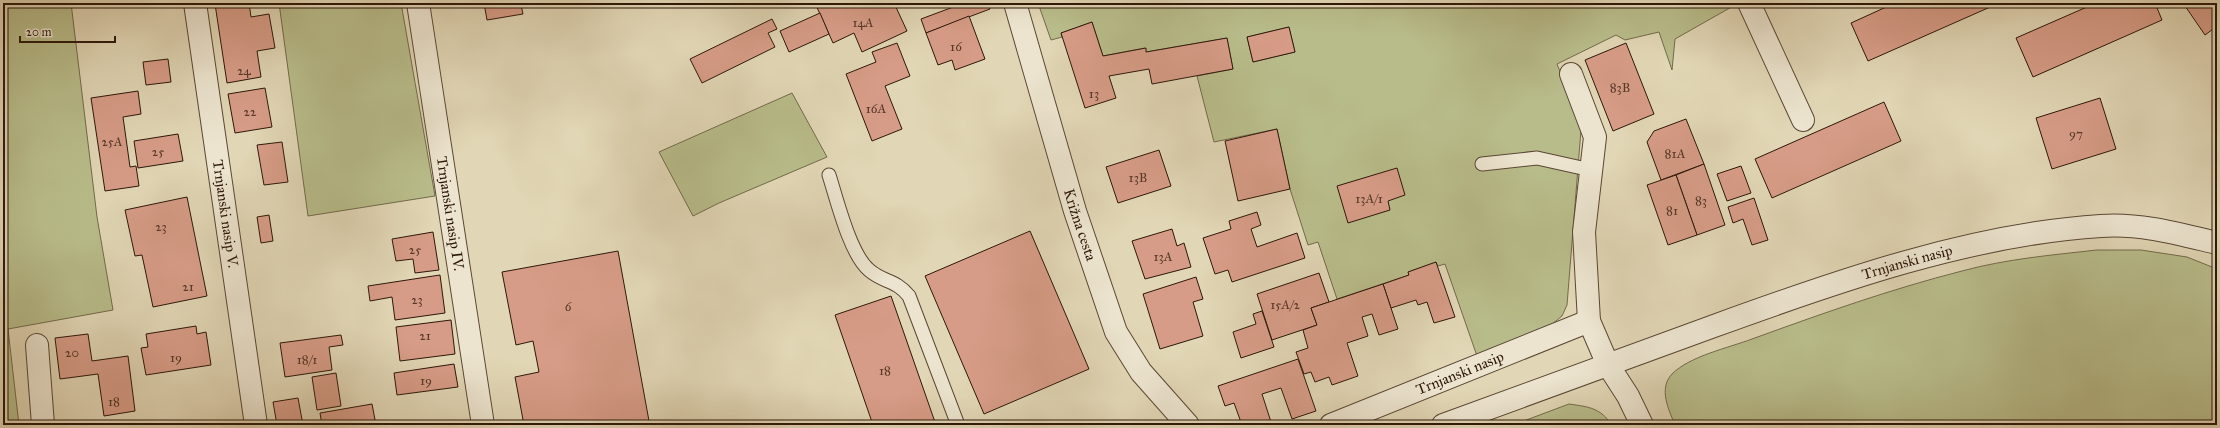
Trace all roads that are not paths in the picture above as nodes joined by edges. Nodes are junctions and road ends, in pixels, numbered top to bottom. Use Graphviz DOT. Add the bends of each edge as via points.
graph roads {
  1 [pos="195,3"];
  2 [pos="418,3"];
  3 [pos="1015,3"];
  4 [pos="1750,3"];
  5 [pos="1571,74"];
  6 [pos="1803,120"];
  7 [pos="1482,164"];
  8 [pos="1591,170"];
  9 [pos="829,175"];
  10 [pos="2217,243"];
  11 [pos="1589,321"];
  12 [pos="37,345"];
  13 [pos="1608,365"];
  14 [pos="43,425"];
  15 [pos="256,425"];
  16 [pos="483,425"];
  17 [pos="958,425"];
  18 [pos="1188,425"];
  19 [pos="1331,425"];
  20 [pos="1444,425"];
  21 [pos="1642,425"];
  1 -- 15 [label="street, Trnjanski nasip V."];
  2 -- 16 [label="street, Trnjanski nasip IV."];
  3 -- 18 [label="street, Križna cesta" via="1075,211 1116,332 1141,372"];
  4 -- 6 [label="street"];
  5 -- 8 [label="street" via="1595,137"];
  7 -- 8 [label="lane" via="1537,158"];
  8 -- 11 [label="street" via="1584,232"];
  9 -- 17 [label="lane" via="848,233 859,257 869,270 901,286 909,296"];
  10 -- 13 [label="street, Trnjanski nasip" via="2171,232 2102,226 2007,237 1908,262 1789,299"];
  11 -- 13 [label="street"];
  11 -- 19 [label="street, Trnjanski nasip"];
  12 -- 14 [label="street"];
  13 -- 20 [label="street, Trnjanski nasip"];
  13 -- 21 [label="street" via="1628,396"];
}
